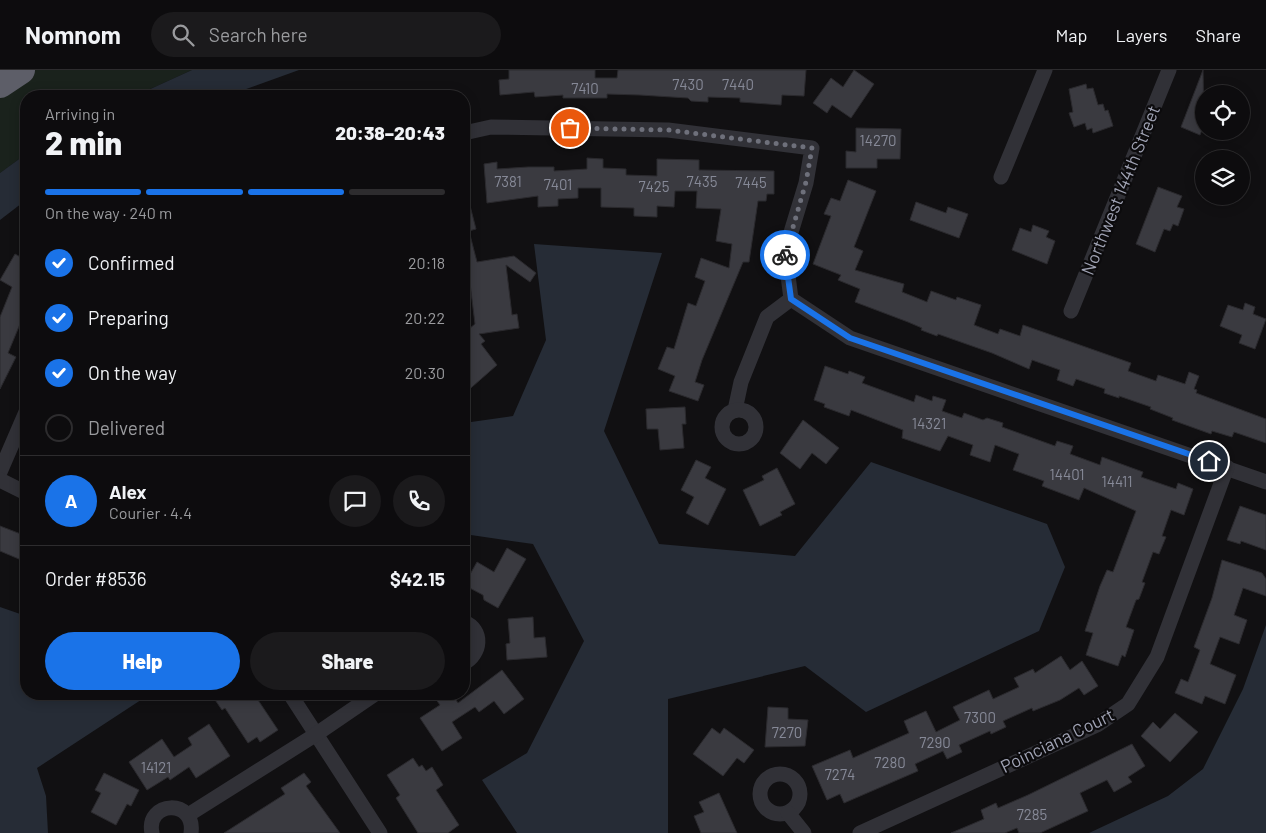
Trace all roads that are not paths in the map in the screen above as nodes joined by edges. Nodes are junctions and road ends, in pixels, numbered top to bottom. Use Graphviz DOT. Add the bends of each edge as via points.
graph roads {
  1 [pos="21,70"];
  2 [pos="1045,70"];
  3 [pos="1169,70"];
  4 [pos="0,84"];
  5 [pos="470,132"];
  6 [pos="1001,177"];
  7 [pos="791,299"];
  8 [pos="1071,311"];
  9 [pos="735,410"];
  10 [pos="20,426"];
  11 [pos="1227,467"];
  12 [pos="0,472"];
  13 [pos="0,480"];
  14 [pos="1266,482"];
  15 [pos="20,490"];
  16 [pos="470,626"];
  17 [pos="470,658"];
  18 [pos="294,700"];
  19 [pos="366,700"];
  20 [pos="315,735"];
  21 [pos="788,813"];
  22 [pos="188,815"];
  23 [pos="152,833"];
  24 [pos="191,833"];
  25 [pos="380,833"];
  26 [pos="804,833"];
  27 [pos="860,833"];
  1 -- 4 [label="highway"];
  2 -- 6 [label="street"];
  3 -- 8 [label="street, Northwest 144th Street"];
  5 -- 7 [label="street" via="491,127 668,130 812,148 806,182 784,252"];
  7 -- 9 [label="street" via="767,317 741,382"];
  7 -- 11 [label="street" via="850,338"];
  10 -- 12 [label="street"];
  11 -- 14 [label="street"];
  11 -- 27 [label="street, Poinciana Court" via="1157,657 1128,704 1097,724"];
  13 -- 15 [label="street"];
  16 -- 17 [label="street" via="478,640 475,654"];
  18 -- 20 [label="street"];
  19 -- 20 [label="street"];
  20 -- 22 [label="street"];
  20 -- 25 [label="street"];
  21 -- 26 [label="street"];
  22 -- 23 [label="street" via="177,808 164,808 154,816"];
  22 -- 24 [label="street"];
}
